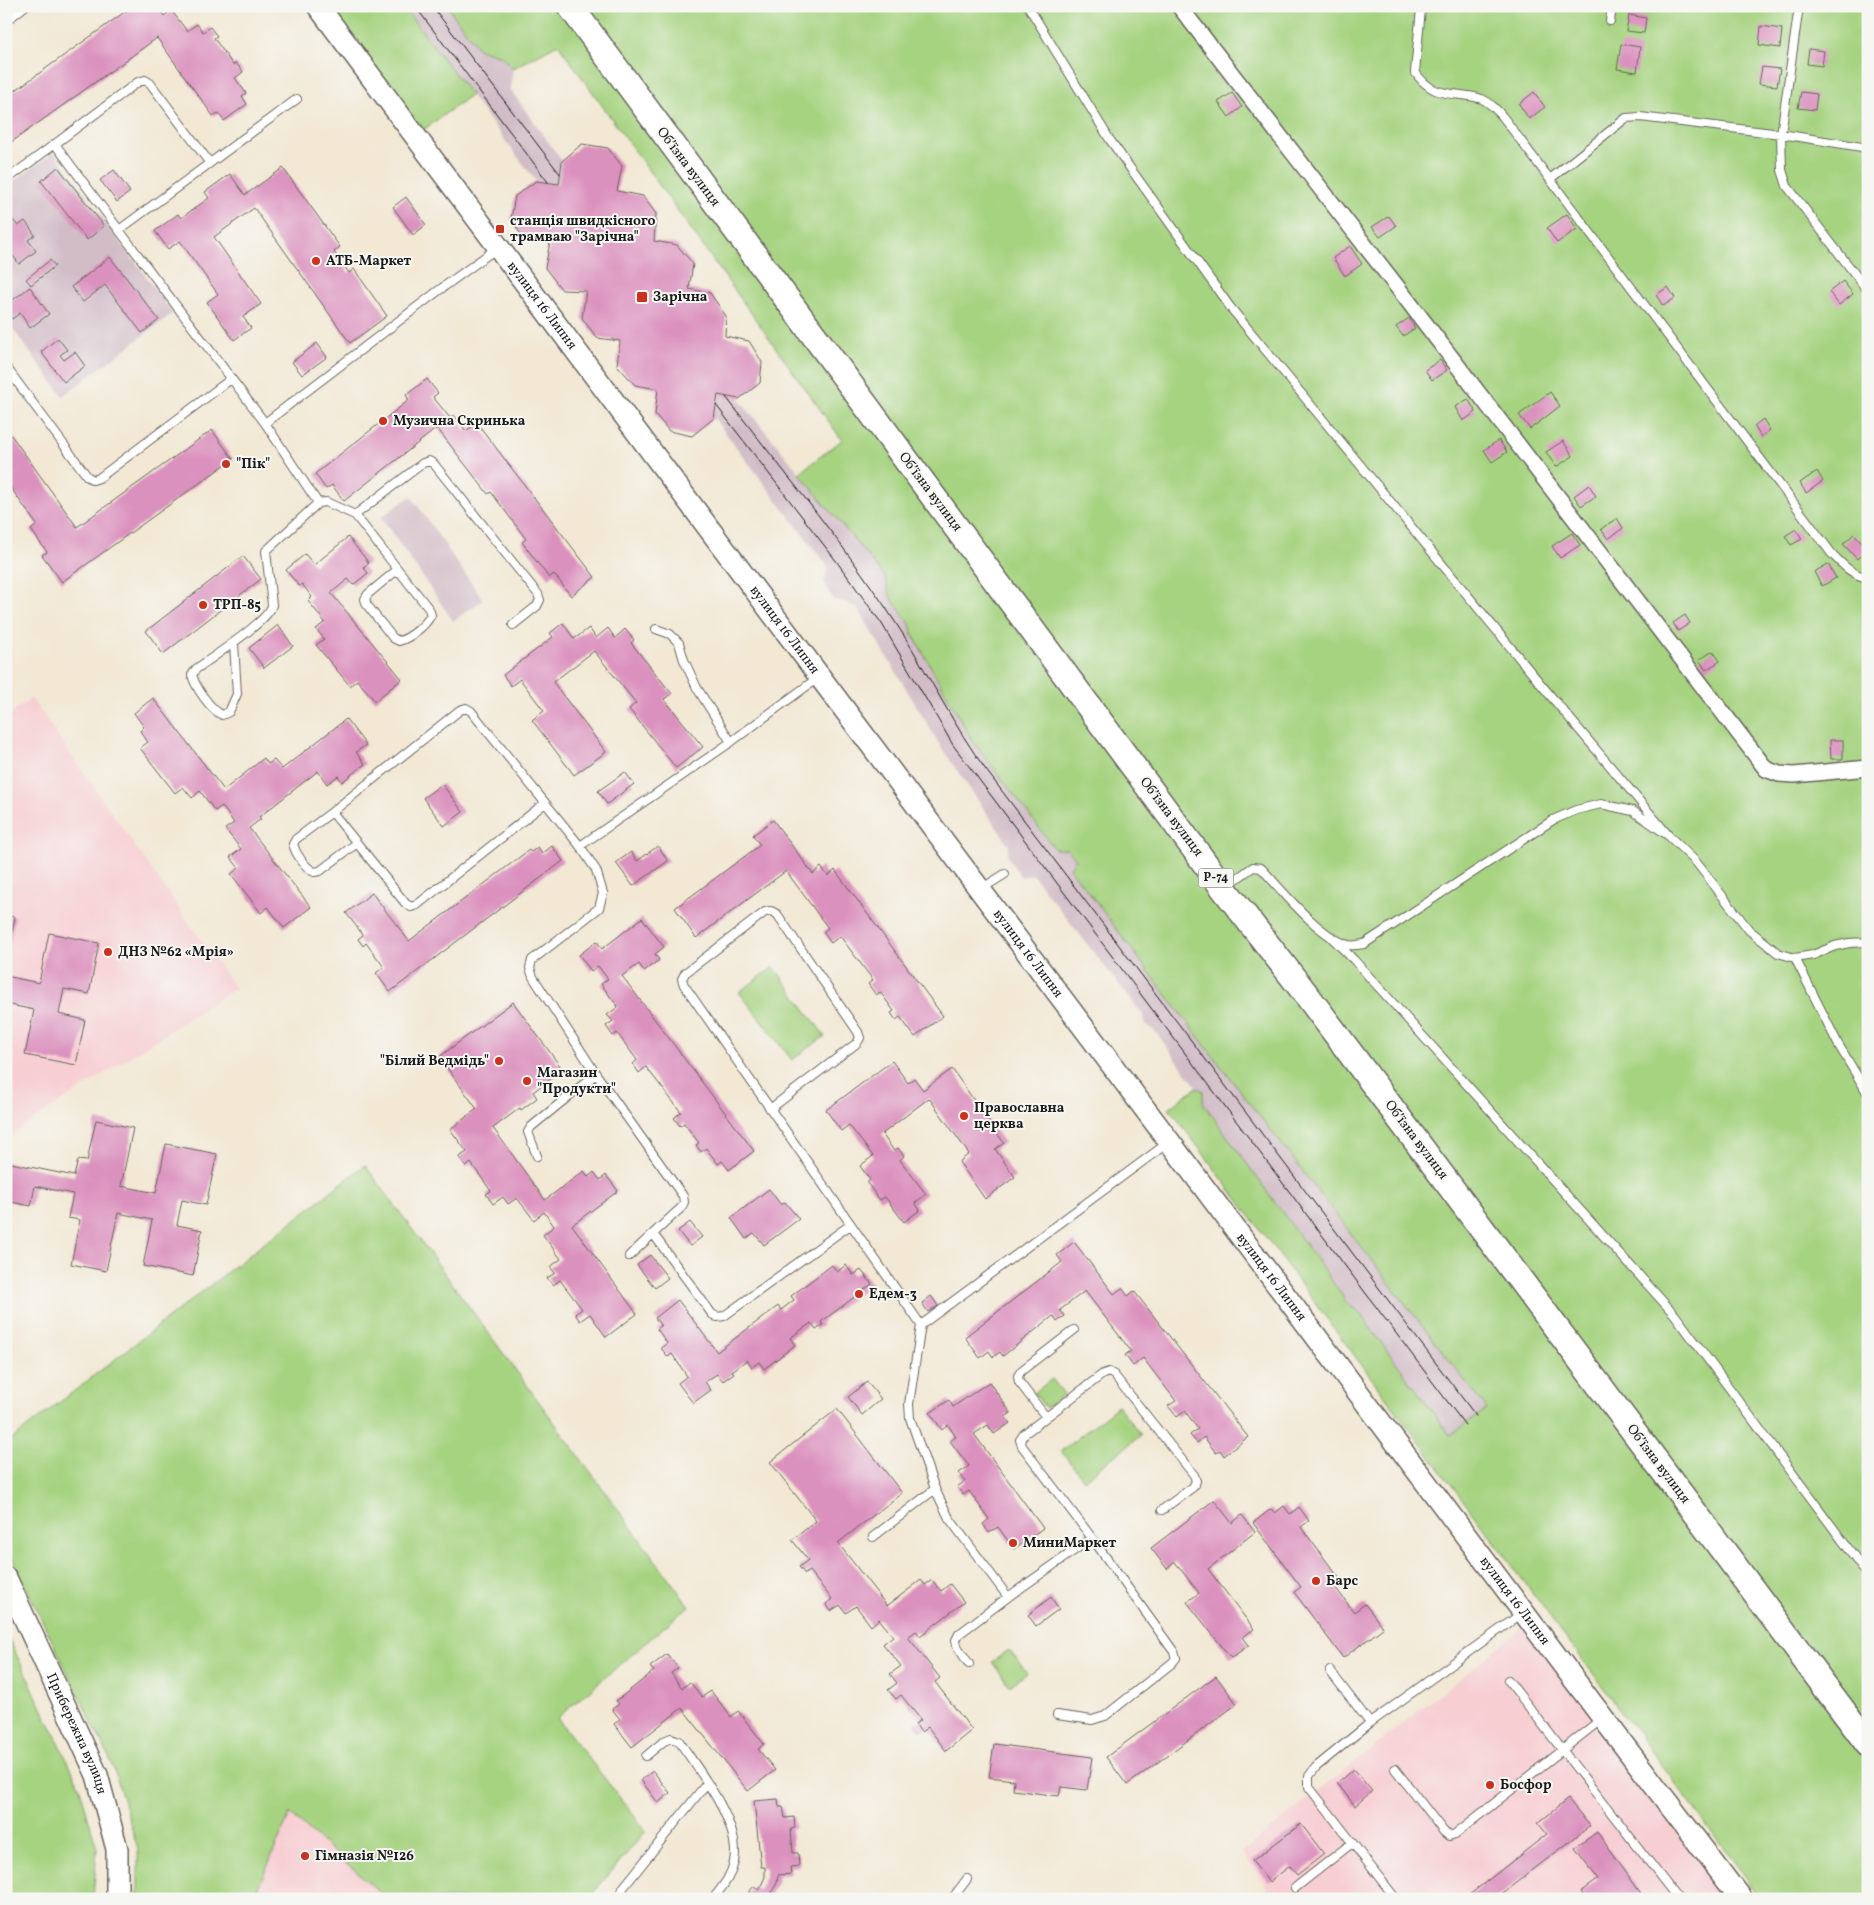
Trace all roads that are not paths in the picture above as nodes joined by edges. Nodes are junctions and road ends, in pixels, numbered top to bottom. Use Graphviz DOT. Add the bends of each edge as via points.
graph roads {
  1 [pos="24,6"];
  2 [pos="318,6"];
  3 [pos="570,6"];
  4 [pos="1028,6"];
  5 [pos="1179,6"];
  6 [pos="1612,6"];
  7 [pos="1799,6"];
  8 [pos="1420,7"];
  9 [pos="6,21"];
  10 [pos="1610,21"];
  11 [pos="297,99"];
  12 [pos="1781,134"];
  13 [pos="55,144"];
  14 [pos="1868,148"];
  15 [pos="209,162"];
  16 [pos="1550,179"];
  17 [pos="6,180"];
  18 [pos="119,230"];
  19 [pos="498,247"];
  20 [pos="1868,291"];
  21 [pos="6,367"];
  22 [pos="231,379"];
  23 [pos="265,423"];
  24 [pos="318,503"];
  25 [pos="355,515"];
  26 [pos="397,570"];
  27 [pos="1868,578"];
  28 [pos="513,625"];
  29 [pos="656,629"];
  30 [pos="234,642"];
  31 [pos="820,677"];
  32 [pos="732,742"];
  33 [pos="1868,768"];
  34 [pos="545,803"];
  35 [pos="332,812"];
  36 [pos="1669,836"];
  37 [pos="357,843"];
  38 [pos="580,846"];
  39 [pos="1005,874"];
  40 [pos="981,889"];
  41 [pos="1224,889"];
  42 [pos="1330,936"];
  43 [pos="1868,942"];
  44 [pos="1795,958"];
  45 [pos="596,1074"];
  46 [pos="1868,1094"];
  47 [pos="770,1109"];
  48 [pos="1170,1141"];
  49 [pos="537,1156"];
  50 [pos="850,1225"];
  51 [pos="654,1234"];
  52 [pos="629,1256"];
  53 [pos="921,1325"];
  54 [pos="1074,1330"];
  55 [pos="1046,1417"];
  56 [pos="935,1489"];
  57 [pos="1162,1510"];
  58 [pos="874,1536"];
  59 [pos="1092,1538"];
  60 [pos="1868,1575"];
  61 [pos="6,1578"];
  62 [pos="1008,1597"];
  63 [pos="1523,1612"];
  64 [pos="969,1664"];
  65 [pos="1330,1671"];
  66 [pos="1508,1680"];
  67 [pos="1058,1715"];
  68 [pos="1603,1718"];
  69 [pos="1370,1723"];
  70 [pos="1868,1744"];
  71 [pos="1561,1751"];
  72 [pos="646,1756"];
  73 [pos="1395,1769"];
  74 [pos="707,1783"];
  75 [pos="1352,1843"];
  76 [pos="967,1880"];
  77 [pos="1295,1888"];
  78 [pos="117,1899"];
  79 [pos="624,1899"];
  80 [pos="713,1899"];
  81 [pos="952,1899"];
  82 [pos="1396,1899"];
  83 [pos="1678,1899"];
  84 [pos="1741,1899"];
  1 -- 9 [label="lane"];
  2 -- 19 [label="street, вулиця 16 Липня"];
  3 -- 41 [label="main road, Обʼїзна вулиця / Р-74"];
  4 -- 36 [label="lane" via="1110,140 1230,308"];
  5 -- 33 [label="street" via="1766,769 1779,774 1794,774"];
  6 -- 10 [label="lane"];
  7 -- 12 [label="lane"];
  8 -- 16 [label="lane" via="1414,72 1423,84 1493,106"];
  11 -- 15 [label="lane"];
  12 -- 14 [label="lane"];
  12 -- 16 [label="lane" via="1626,118"];
  12 -- 20 [label="lane" via="1782,170 1787,186"];
  13 -- 15 [label="lane" via="145,80"];
  13 -- 17 [label="lane"];
  13 -- 18 [label="lane"];
  15 -- 18 [label="lane"];
  16 -- 27 [label="lane" via="1832,554 1845,568"];
  18 -- 22 [label="lane"];
  19 -- 23 [label="lane"];
  19 -- 31 [label="street, вулиця 16 Липня"];
  21 -- 22 [label="lane" via="93,480"];
  22 -- 23 [label="lane"];
  23 -- 24 [label="lane"];
  24 -- 25 [label="lane" via="326,502"];
  24 -- 30 [label="lane" via="266,551 271,609"];
  25 -- 26 [label="lane"];
  25 -- 28 [label="lane" via="423,463 429,461 434,464 538,594 537,606"];
  26 -- 26 [label="lane" via="429,609 430,616 399,641 367,606 365,599"];
  29 -- 32 [label="lane" via="670,634 679,643 697,688"];
  30 -- 30 [label="lane" via="192,675 216,712 222,715 229,712 237,694"];
  31 -- 32 [label="lane"];
  31 -- 40 [label="street, вулиця 16 Липня"];
  32 -- 38 [label="lane"];
  34 -- 35 [label="lane" via="466,708"];
  34 -- 37 [label="lane" via="411,907"];
  34 -- 38 [label="lane"];
  35 -- 37 [label="lane"];
  35 -- 37 [label="lane" via="296,838 293,844 308,869 320,871"];
  36 -- 42 [label="lane" via="1633,811 1601,804 1576,810 1554,820 1364,944 1350,945"];
  36 -- 44 [label="lane" via="1696,862 1749,930 1778,952"];
  38 -- 45 [label="lane" via="596,870 603,893 599,908 532,960 530,968"];
  39 -- 40 [label="lane"];
  40 -- 48 [label="street, вулиця 16 Липня"];
  41 -- 42 [label="lane" via="1253,867 1261,868"];
  41 -- 70 [label="main road, Обʼїзна вулиця / Р-74"];
  42 -- 60 [label="lane" via="1675,1315"];
  43 -- 44 [label="lane" via="1835,946"];
  44 -- 46 [label="lane" via="1838,1044"];
  45 -- 49 [label="lane" via="531,1127 528,1132"];
  45 -- 51 [label="lane" via="683,1196 682,1207"];
  47 -- 47 [label="lane" via="860,1038 777,914 771,911 765,912 682,979"];
  47 -- 50 [label="lane"];
  48 -- 53 [label="lane"];
  48 -- 63 [label="street, вулиця 16 Липня"];
  50 -- 51 [label="lane" via="724,1316 717,1317"];
  50 -- 53 [label="lane"];
  51 -- 52 [label="lane"];
  53 -- 56 [label="lane" via="909,1404 910,1418"];
  54 -- 55 [label="lane" via="1018,1376"];
  55 -- 57 [label="lane" via="1103,1374 1109,1372 1114,1375 1194,1474 1196,1481 1192,1486"];
  55 -- 59 [label="lane" via="1024,1434 1020,1440 1022,1446"];
  56 -- 58 [label="lane"];
  56 -- 62 [label="lane" via="953,1525"];
  59 -- 62 [label="lane"];
  59 -- 67 [label="lane" via="1176,1658 1105,1716 1092,1720"];
  61 -- 78 [label="street, Прибережна вулиця" via="98,1775 117,1849"];
  62 -- 64 [label="lane" via="959,1634 957,1646"];
  63 -- 68 [label="street, вулиця 16 Липня"];
  63 -- 69 [label="lane"];
  65 -- 69 [label="lane"];
  66 -- 71 [label="lane"];
  68 -- 71 [label="lane"];
  68 -- 84 [label="street, вулиця 16 Липня"];
  69 -- 75 [label="lane" via="1309,1776 1309,1787"];
  71 -- 73 [label="lane" via="1449,1836"];
  71 -- 83 [label="lane"];
  72 -- 74 [label="lane" via="664,1741 672,1738 679,1741"];
  74 -- 79 [label="lane" via="623,1888 621,1894"];
  74 -- 80 [label="lane" via="721,1802 734,1839 735,1861 728,1879"];
  75 -- 77 [label="lane"];
  75 -- 82 [label="lane"];
  76 -- 81 [label="lane"];
}
